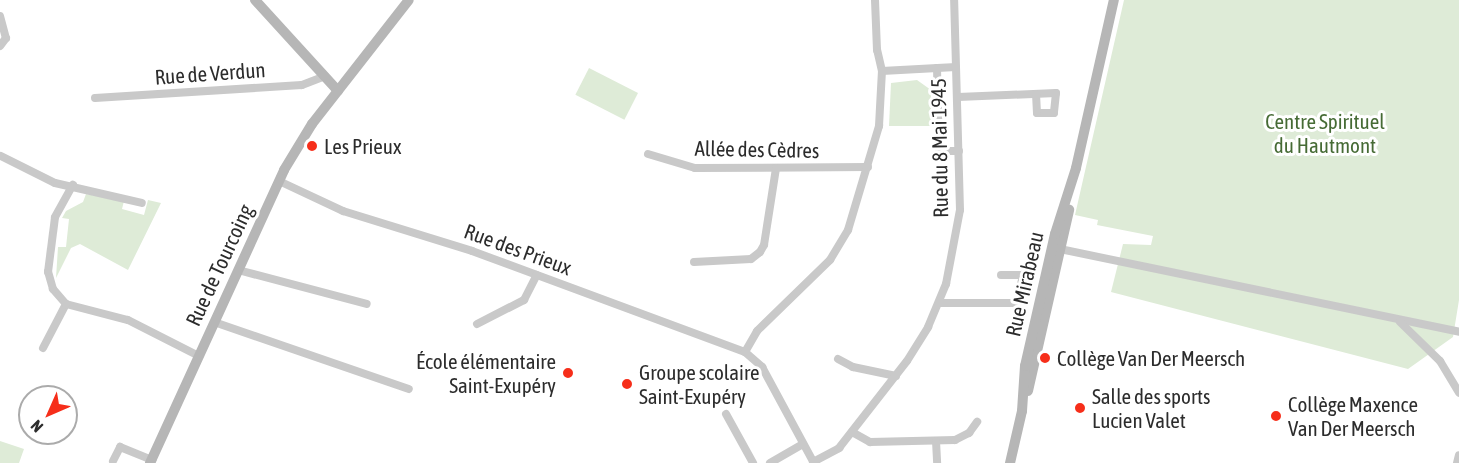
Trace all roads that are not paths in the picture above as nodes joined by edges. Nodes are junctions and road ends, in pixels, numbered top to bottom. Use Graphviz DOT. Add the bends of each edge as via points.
graph roads {
  1 [pos="255,0"];
  2 [pos="409,0"];
  3 [pos="875,0"];
  4 [pos="954,0"];
  5 [pos="1114,0"];
  6 [pos="0,16"];
  7 [pos="0,46"];
  8 [pos="956,67"];
  9 [pos="937,68"];
  10 [pos="882,71"];
  11 [pos="326,76"];
  12 [pos="338,91"];
  13 [pos="1036,94"];
  14 [pos="958,97"];
  15 [pos="95,98"];
  16 [pos="959,151"];
  17 [pos="648,154"];
  18 [pos="1,156"];
  19 [pos="867,167"];
  20 [pos="776,168"];
  21 [pos="279,181"];
  22 [pos="73,185"];
  23 [pos="142,202"];
  24 [pos="1056,248"];
  25 [pos="694,262"];
  26 [pos="238,270"];
  27 [pos="537,275"];
  28 [pos="1001,275"];
  29 [pos="939,303"];
  30 [pos="66,304"];
  31 [pos="366,304"];
  32 [pos="1394,319"];
  33 [pos="214,322"];
  34 [pos="477,324"];
  35 [pos="1459,332"];
  36 [pos="43,348"];
  37 [pos="745,352"];
  38 [pos="199,356"];
  39 [pos="838,359"];
  40 [pos="896,376"];
  41 [pos="409,389"];
  42 [pos="1459,393"];
  43 [pos="726,414"];
  44 [pos="977,422"];
  45 [pos="852,432"];
  46 [pos="936,441"];
  47 [pos="804,444"];
  48 [pos="1459,455"];
  49 [pos="113,461"];
  50 [pos="151,461"];
  51 [pos="753,463"];
  52 [pos="770,463"];
  53 [pos="813,463"];
  54 [pos="937,463"];
  55 [pos="1010,463"];
  56 [pos="1457,463"];
  1 -- 11 [label="main road"];
  2 -- 12 [label="main road, Rue de Tourcoing"];
  3 -- 10 [label="street"];
  4 -- 8 [label="street, Rue du 8 Mai 1945"];
  5 -- 24 [label="main road, Rue Mirabeau"];
  6 -- 7 [label="street" via="6,38"];
  8 -- 9 [label="street"];
  8 -- 14 [label="street, Rue du 8 Mai 1945"];
  9 -- 10 [label="street"];
  9 -- 16 [label="street" via="939,151"];
  10 -- 19 [label="street" via="879,126"];
  11 -- 12 [label="main road"];
  11 -- 15 [label="street, Rue de Verdun" via="302,85"];
  12 -- 21 [label="main road, Rue de Tourcoing" via="312,124"];
  13 -- 14 [label="street"];
  14 -- 16 [label="street, Rue du 8 Mai 1945"];
  16 -- 29 [label="street, Rue du 8 Mai 1945" via="958,229"];
  17 -- 20 [label="street, Allée des Cèdres" via="695,168"];
  18 -- 22 [label="street" via="55,183"];
  19 -- 20 [label="street, Allée des Cèdres"];
  19 -- 37 [label="street" via="849,230 837,251 757,331"];
  20 -- 25 [label="street" via="760,252 750,259"];
  21 -- 26 [label="main road, Rue de Tourcoing"];
  21 -- 27 [label="street, Rue des Prieux" via="343,211"];
  22 -- 23 [label="street"];
  22 -- 30 [label="street" via="56,212 48,266 52,289"];
  24 -- 32 [label="street"];
  24 -- 55 [label="main road, Rue Mirabeau" via="1025,366 1022,411"];
  26 -- 31 [label="street"];
  26 -- 33 [label="main road, Rue de Tourcoing"];
  27 -- 34 [label="street" via="524,300"];
  27 -- 37 [label="street, Rue des Prieux"];
  28 -- 29 [label="street" via="1023,275 1017,303"];
  29 -- 40 [label="street, Rue du 8 Mai 1945"];
  30 -- 36 [label="street"];
  30 -- 38 [label="street" via="128,320"];
  32 -- 35 [label="street"];
  32 -- 42 [label="street" via="1440,361"];
  33 -- 38 [label="main road, Rue de Tourcoing"];
  33 -- 41 [label="street"];
  37 -- 47 [label="street" via="762,367"];
  38 -- 50 [label="main road, Rue de Tourcoing"];
  39 -- 40 [label="street" via="853,367"];
  40 -- 45 [label="street, Rue du 8 Mai 1945"];
  43 -- 51 [label="street"];
  44 -- 46 [label="street" via="965,437"];
  45 -- 46 [label="street" via="870,442"];
  45 -- 53 [label="street, Rue du 8 Mai 1945" via="835,451"];
  46 -- 54 [label="street"];
  47 -- 52 [label="street"];
  47 -- 53 [label="street"];
  48 -- 56 [label="street"];
  49 -- 50 [label="street" via="120,447"];
}
